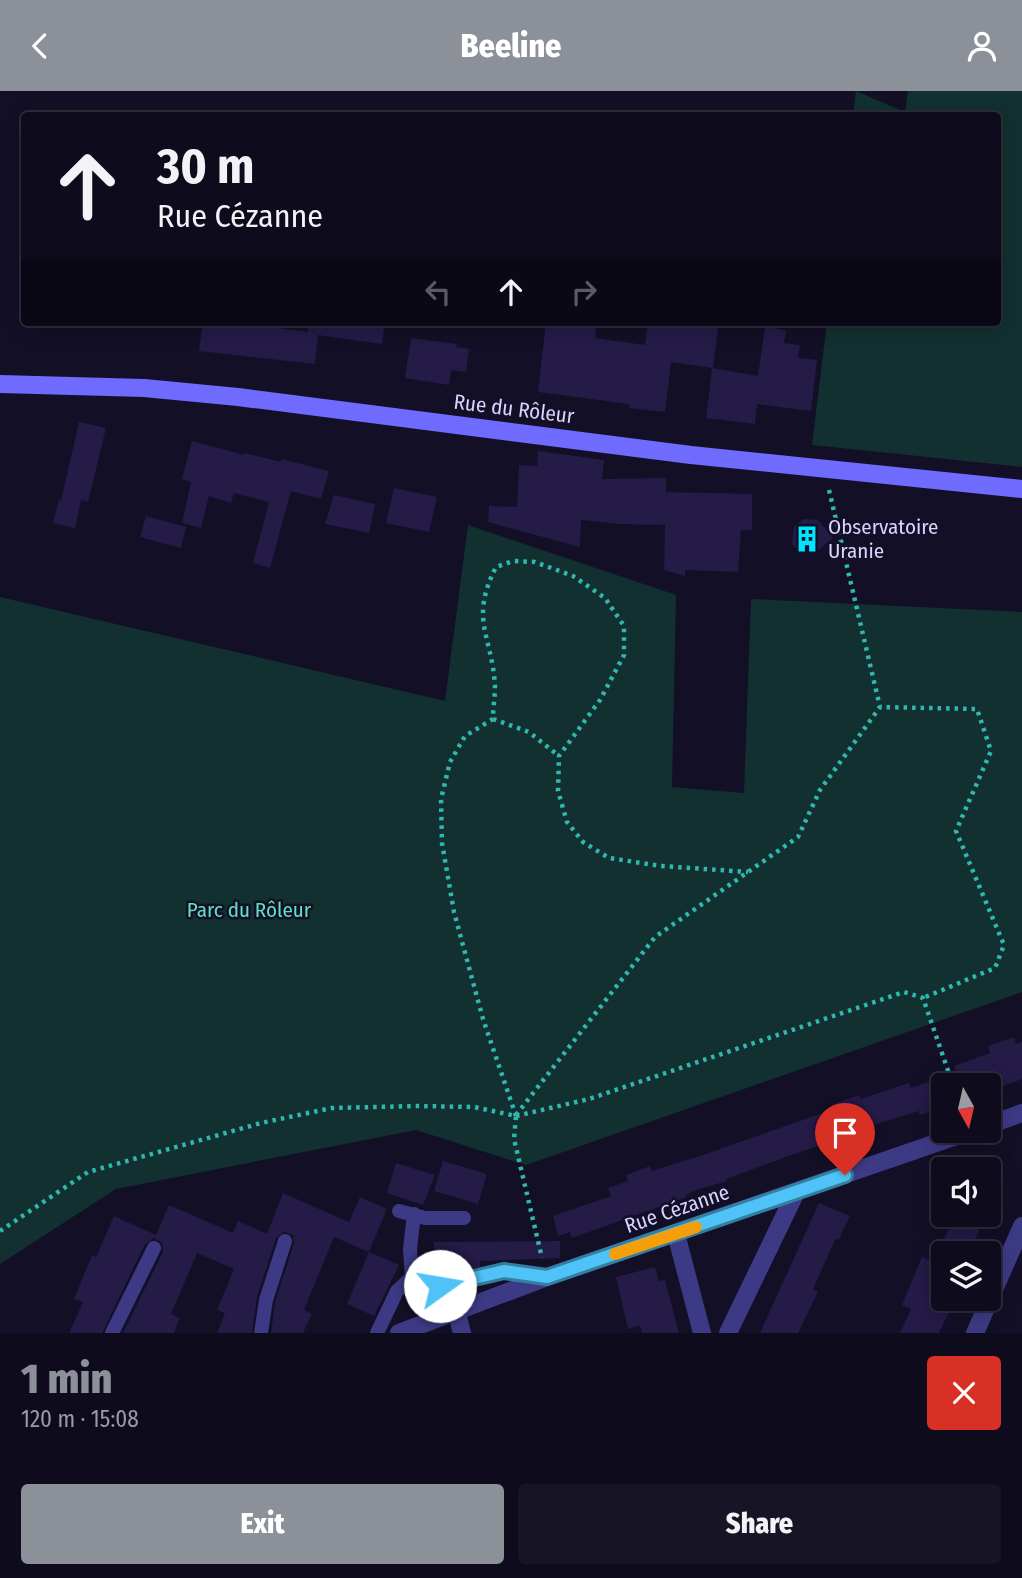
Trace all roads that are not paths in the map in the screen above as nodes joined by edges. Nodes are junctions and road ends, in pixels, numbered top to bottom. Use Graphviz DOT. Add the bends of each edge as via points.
graph roads {
  1 [pos="0,384"];
  2 [pos="1022,489"];
  3 [pos="1022,1113"];
  4 [pos="1001,1121"];
  5 [pos="937,1143"];
  6 [pos="796,1192"];
  7 [pos="464,1218"];
  8 [pos="1022,1226"];
  9 [pos="676,1234"];
  10 [pos="285,1241"];
  11 [pos="154,1248"];
  12 [pos="412,1277"];
  13 [pos="547,1277"];
  14 [pos="456,1310"];
  15 [pos="112,1333"];
  16 [pos="261,1333"];
  17 [pos="377,1333"];
  18 [pos="399,1333"];
  19 [pos="462,1333"];
  20 [pos="702,1333"];
  21 [pos="728,1333"];
  22 [pos="975,1333"];
  1 -- 2 [label="street, Rue du Rôleur" via="227,395 824,470"];
  3 -- 4 [label="street"];
  5 -- 6 [label="street, Rue Cézanne"];
  6 -- 9 [label="street, Rue Cézanne"];
  6 -- 21 [label="street"];
  7 -- 12 [label="lane" via="407,1213"];
  8 -- 22 [label="street"];
  9 -- 13 [label="street, Rue Cézanne"];
  9 -- 20 [label="street"];
  10 -- 16 [label="lane"];
  11 -- 15 [label="lane"];
  12 -- 13 [label="lane" via="440,1286 504,1271"];
  12 -- 17 [label="lane" via="397,1291"];
  13 -- 14 [label="street, Rue Cézanne"];
  14 -- 18 [label="street, Rue Cézanne"];
  14 -- 19 [label="street"];
}
